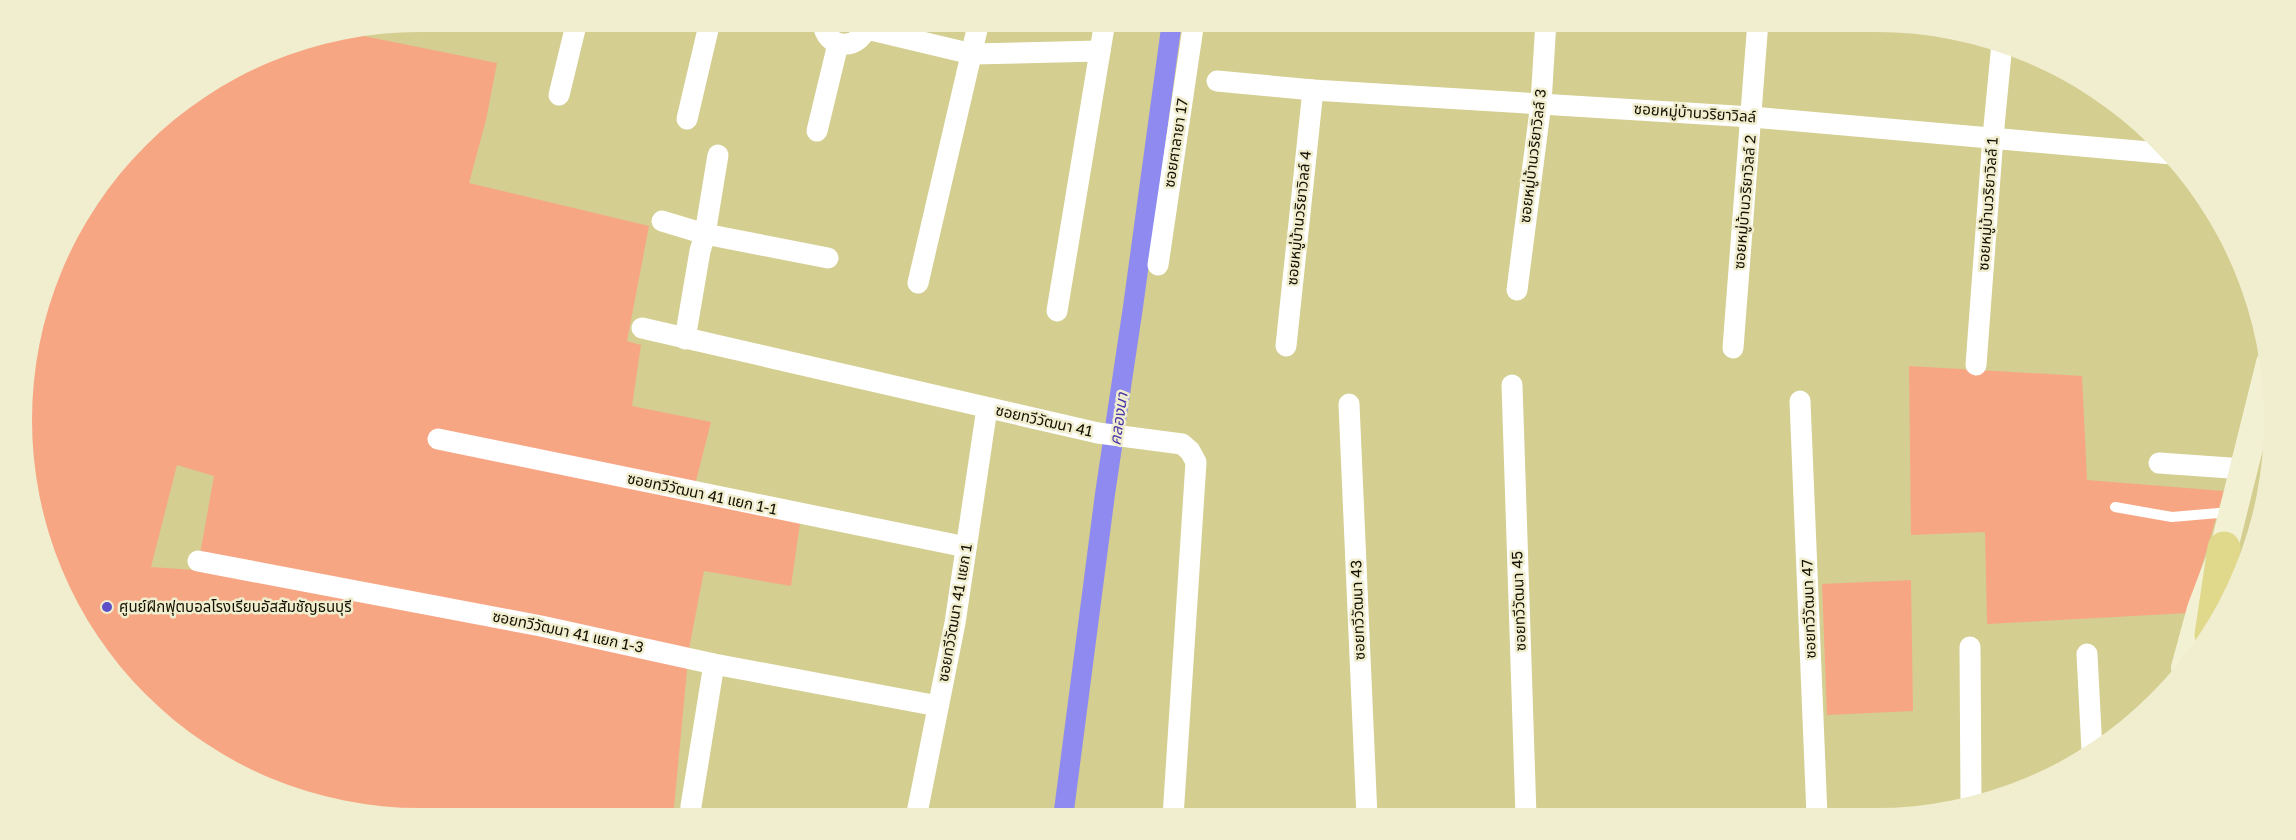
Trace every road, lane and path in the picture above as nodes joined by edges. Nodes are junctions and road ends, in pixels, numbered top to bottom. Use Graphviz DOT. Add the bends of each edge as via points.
graph roads {
  1 [pos="574,32"];
  2 [pos="707,32"];
  3 [pos="825,32"];
  4 [pos="863,32"];
  5 [pos="892,32"];
  6 [pos="977,32"];
  7 [pos="1103,32"];
  8 [pos="1192,32"];
  9 [pos="1545,32"];
  10 [pos="1757,32"];
  11 [pos="838,44"];
  12 [pos="1100,51"];
  13 [pos="2001,52"];
  14 [pos="972,54"];
  15 [pos="1217,81"];
  16 [pos="1312,90"];
  17 [pos="559,95"];
  18 [pos="1540,103"];
  19 [pos="1752,117"];
  20 [pos="687,119"];
  21 [pos="817,131"];
  22 [pos="1993,136"];
  23 [pos="2158,153"];
  24 [pos="718,155"];
  25 [pos="662,221"];
  26 [pos="705,234"];
  27 [pos="828,258"];
  28 [pos="1158,265"];
  29 [pos="918,283"];
  30 [pos="1517,290"];
  31 [pos="1057,311"];
  32 [pos="642,328"];
  33 [pos="685,339"];
  34 [pos="1286,346"];
  35 [pos="1733,348"];
  36 [pos="1976,365"];
  37 [pos="1512,385"];
  38 [pos="2263,390"];
  39 [pos="1800,401"];
  40 [pos="1349,404"];
  41 [pos="987,408"];
  42 [pos="438,439"];
  43 [pos="2159,464"];
  44 [pos="2244,469"];
  45 [pos="2115,507"];
  46 [pos="2234,511"];
  47 [pos="966,547"];
  48 [pos="2224,548"];
  49 [pos="198,561"];
  50 [pos="2215,609"];
  51 [pos="1970,647"];
  52 [pos="2190,648"];
  53 [pos="2087,654"];
  54 [pos="714,664"];
  55 [pos="938,706"];
  56 [pos="2092,743"];
  57 [pos="1971,796"];
  58 [pos="691,808"];
  59 [pos="918,808"];
  60 [pos="1174,808"];
  61 [pos="1367,808"];
  62 [pos="1526,808"];
  63 [pos="1817,808"];
  1 -- 17 [label="street"];
  2 -- 20 [label="street"];
  3 -- 11 [label="street"];
  4 -- 11 [label="street" via="858,40"];
  5 -- 14 [label="street"];
  6 -- 14 [label="street"];
  7 -- 12 [label="street"];
  8 -- 28 [label="street, ซอยศาลายา 17"];
  9 -- 18 [label="street, ซอยหมู่บ้านวริยาวิลล์ 3"];
  10 -- 19 [label="street, ซอยหมู่บ้านวริยาวิลล์ 2"];
  11 -- 21 [label="street"];
  12 -- 14 [label="street"];
  12 -- 31 [label="street"];
  13 -- 22 [label="street, ซอยหมู่บ้านวริยาวิลล์ 1"];
  14 -- 29 [label="street"];
  15 -- 16 [label="street, ซอยหมู่บ้านวริยาวิลล์"];
  16 -- 18 [label="street, ซอยหมู่บ้านวริยาวิลล์"];
  16 -- 34 [label="street, ซอยหมู่บ้านวริยาวิลล์ 4"];
  18 -- 19 [label="street, ซอยหมู่บ้านวริยาวิลล์"];
  18 -- 30 [label="street, ซอยหมู่บ้านวริยาวิลล์ 3"];
  19 -- 22 [label="street, ซอยหมู่บ้านวริยาวิลล์"];
  19 -- 35 [label="street, ซอยหมู่บ้านวริยาวิลล์ 2"];
  22 -- 23 [label="street, ซอยหมู่บ้านวริยาวิลล์"];
  22 -- 36 [label="street, ซอยหมู่บ้านวริยาวิลล์ 1"];
  24 -- 26 [label="street"];
  25 -- 26 [label="street"];
  26 -- 27 [label="street"];
  26 -- 33 [label="street"];
  32 -- 33 [label="street, ซอยทวีวัฒนา 41"];
  33 -- 41 [label="street, ซอยทวีวัฒนา 41"];
  37 -- 62 [label="street, ซอยทวีวัฒนา 45"];
  38 -- 44 [label="main road"];
  39 -- 63 [label="street, ซอยทวีวัฒนา 47"];
  40 -- 61 [label="street, ซอยทวีวัฒนา 43"];
  41 -- 47 [label="street, ซอยทวีวัฒนา 41 แยก 1"];
  41 -- 60 [label="street, ซอยทวีวัฒนา 41" via="1098,433 1182,444 1196,462"];
  42 -- 47 [label="street, ซอยทวีวัฒนา 41 แยก 1-1"];
  43 -- 44 [label="street"];
  44 -- 46 [label="main road"];
  45 -- 46 [label="lane" via="2172,517"];
  46 -- 48 [label="main road"];
  47 -- 55 [label="street, ซอยทวีวัฒนา 41 แยก 1"];
  48 -- 50 [label="highway"];
  48 -- 52 [label="main road"];
  49 -- 54 [label="street, ซอยทวีวัฒนา 41 แยก 1-3" via="541,626"];
  51 -- 57 [label="street"];
  53 -- 56 [label="street"];
  54 -- 55 [label="street, ซอยทวีวัฒนา 41 แยก 1-3"];
  54 -- 58 [label="street"];
  55 -- 59 [label="street, ซอยทวีวัฒนา 41 แยก 1"];
}
